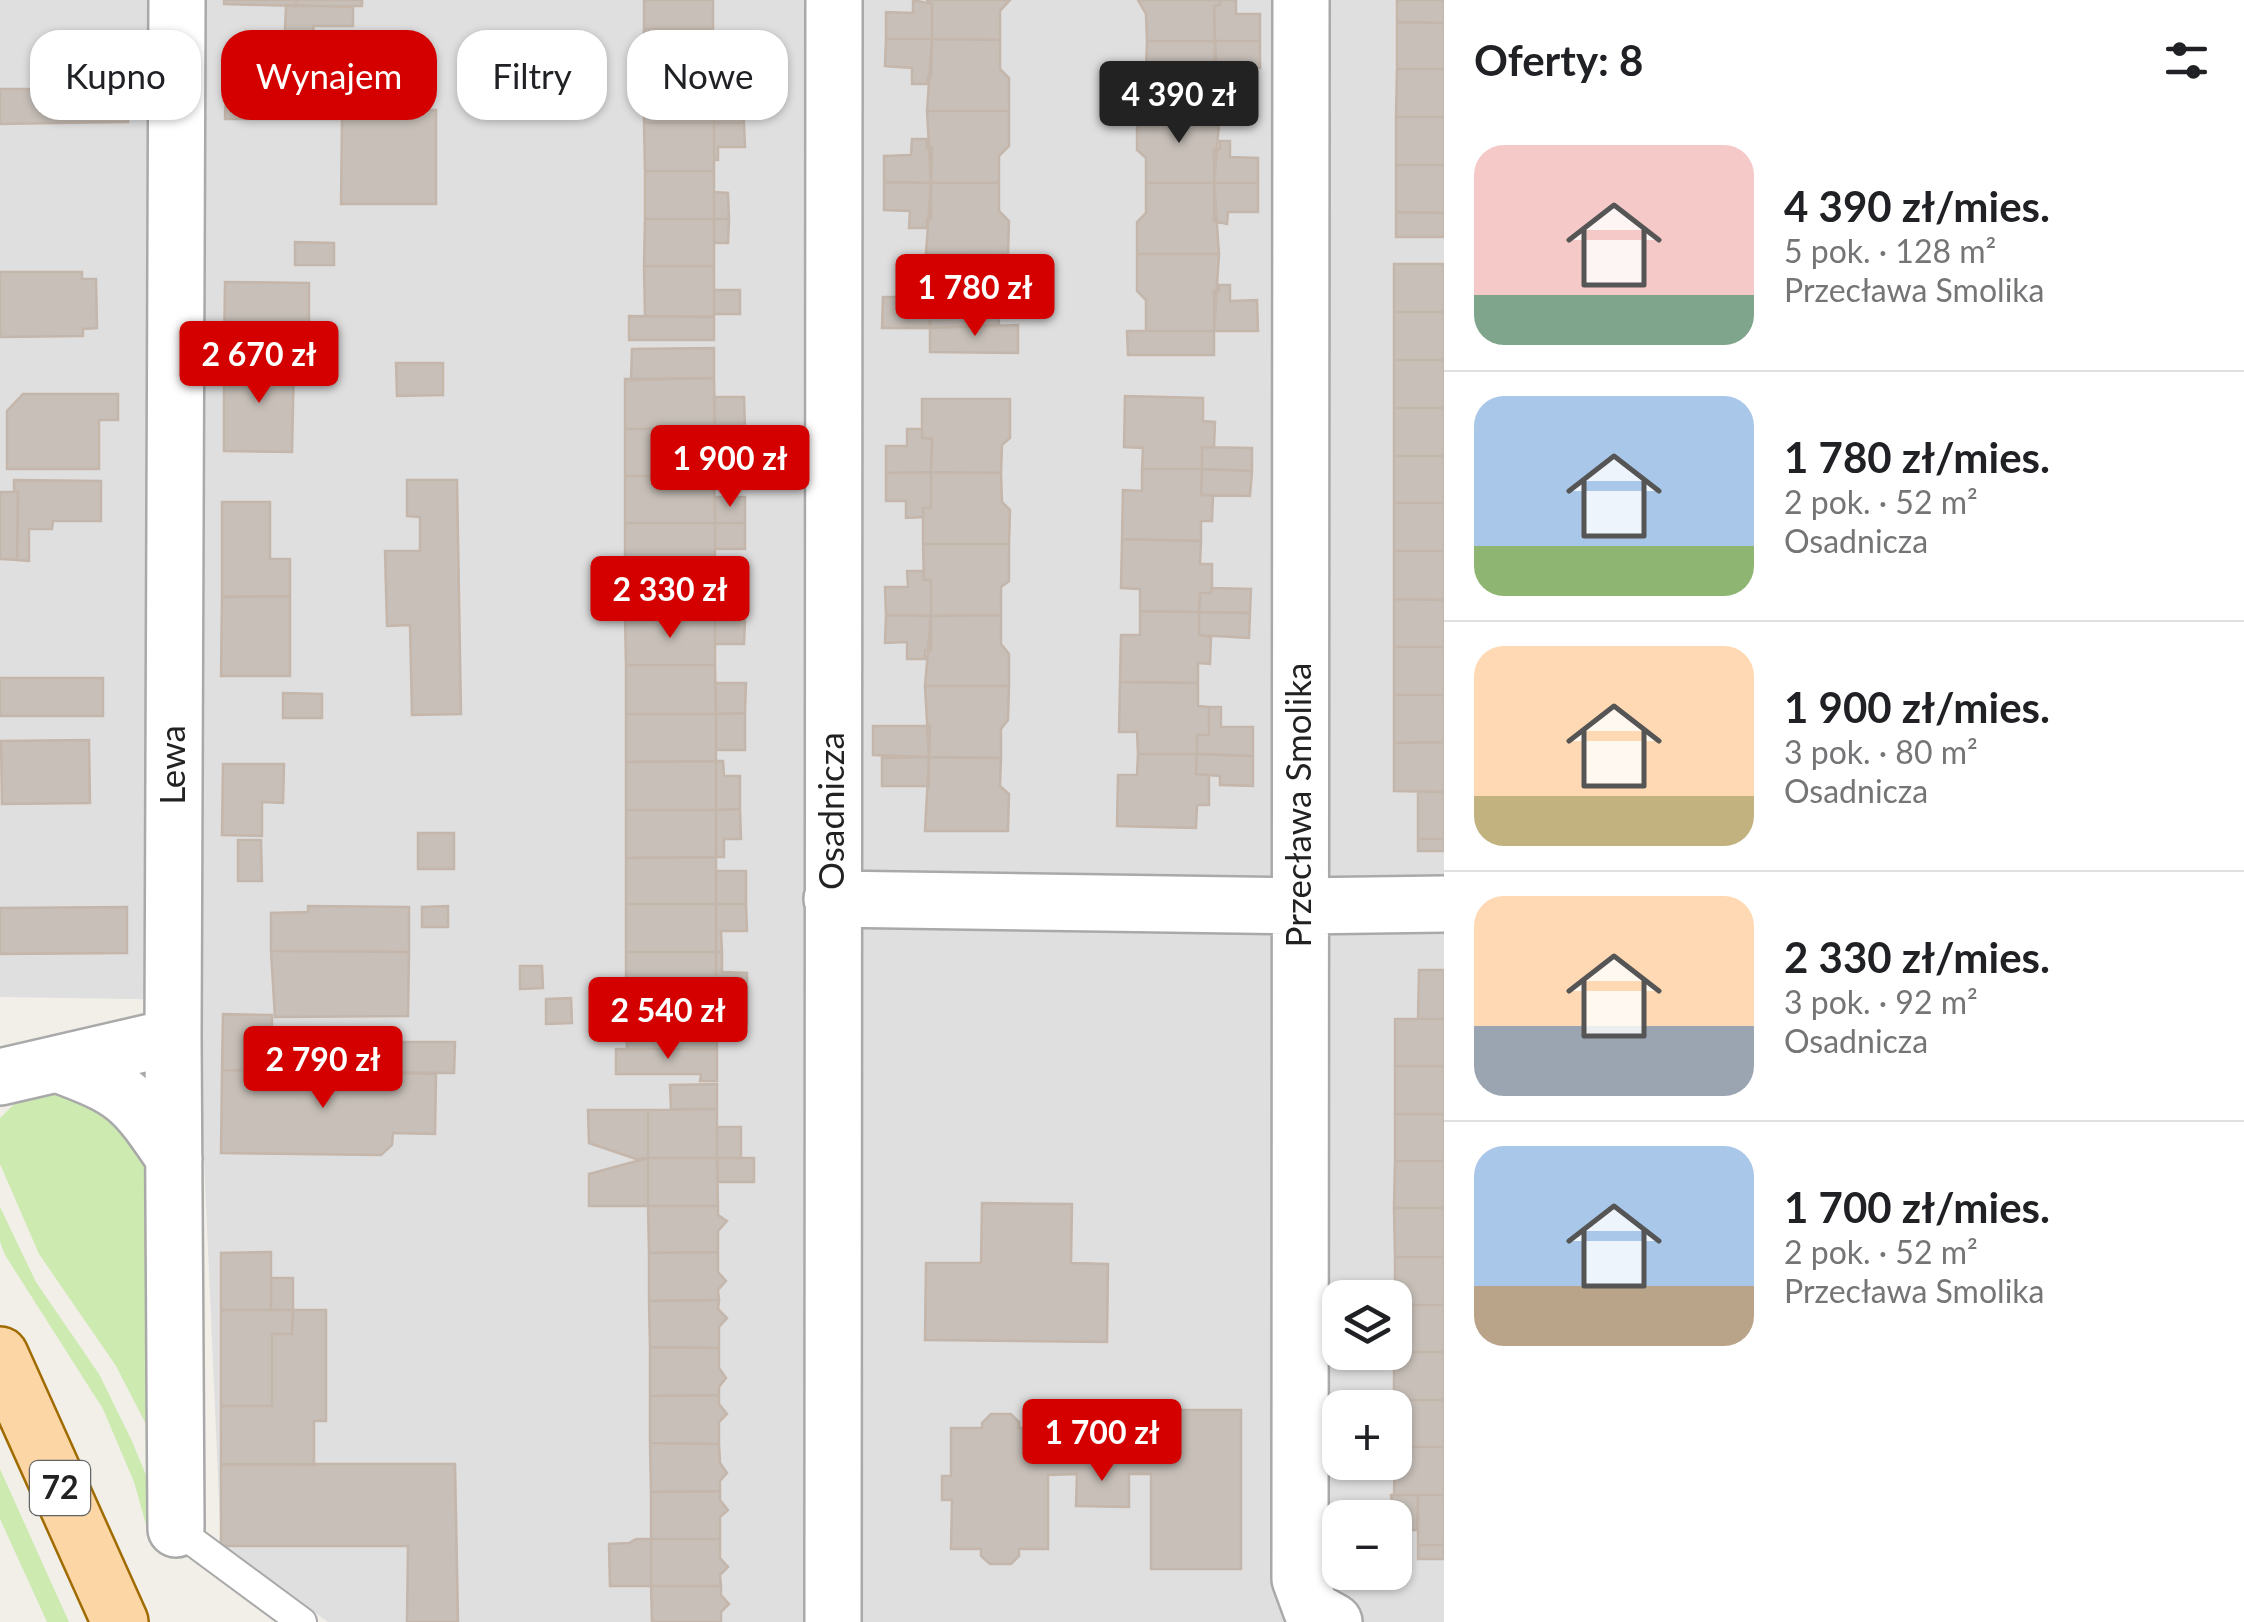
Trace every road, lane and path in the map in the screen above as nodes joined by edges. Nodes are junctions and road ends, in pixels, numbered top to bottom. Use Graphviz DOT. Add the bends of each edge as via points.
graph roads {
  1 [pos="177,0"];
  2 [pos="834,0"];
  3 [pos="1301,0"];
  4 [pos="832,898"];
  5 [pos="1444,904"];
  6 [pos="1299,906"];
  7 [pos="173,1038"];
  8 [pos="56,1064"];
  9 [pos="0,1076"];
  10 [pos="174,1158"];
  11 [pos="0,1355"];
  12 [pos="176,1529"];
  13 [pos="1323,1615"];
  14 [pos="120,1622"];
  15 [pos="302,1622"];
  16 [pos="833,1622"];
  1 -- 7 [label="street, Lewa"];
  2 -- 4 [label="street, Osadnicza"];
  3 -- 6 [label="street, Przecława Smolika"];
  4 -- 6 [label="street"];
  4 -- 16 [label="street, Osadnicza"];
  5 -- 6 [label="street"];
  6 -- 13 [label="street, Przecława Smolika" via="1300,1579"];
  7 -- 8 [label="street"];
  7 -- 10 [label="street, Lewa"];
  8 -- 9 [label="street"];
  8 -- 10 [label="street" via="113,1084 139,1107"];
  10 -- 12 [label="street, Lewa"];
  11 -- 14 [label="main road, 72"];
  12 -- 15 [label="lane"];
}
